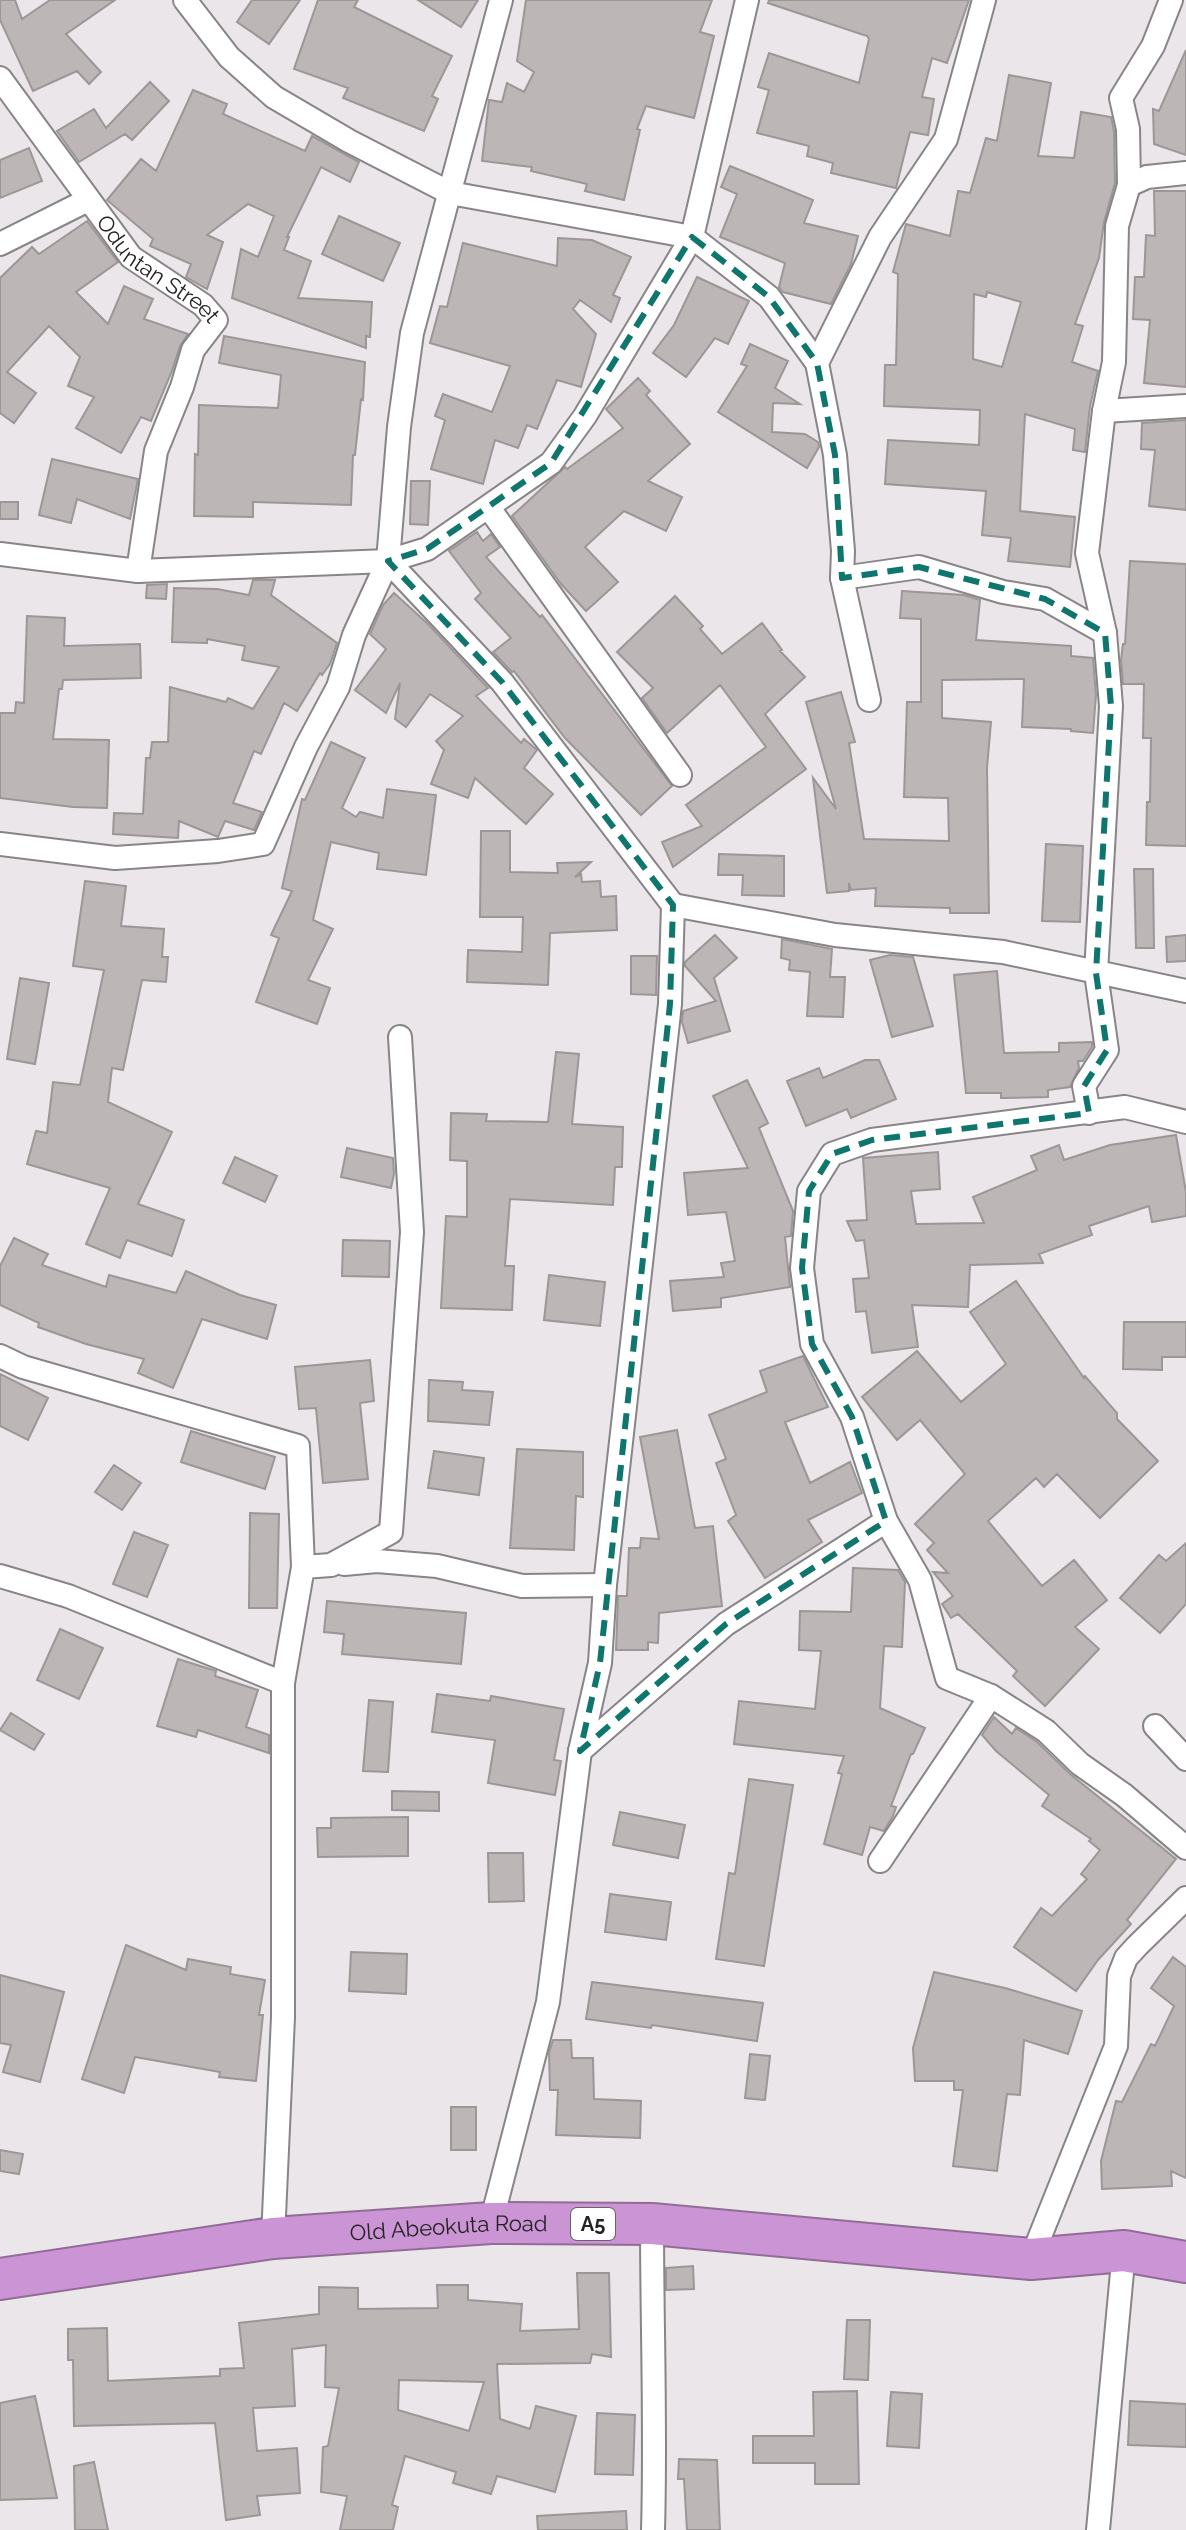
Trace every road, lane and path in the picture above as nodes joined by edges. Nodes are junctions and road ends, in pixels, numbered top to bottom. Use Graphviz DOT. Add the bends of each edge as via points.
graph roads {
  1 [pos="185,0"];
  2 [pos="501,0"];
  3 [pos="747,0"];
  4 [pos="984,0"];
  5 [pos="1171,0"];
  6 [pos="0,78"];
  7 [pos="1186,173"];
  8 [pos="1129,185"];
  9 [pos="450,193"];
  10 [pos="88,200"];
  11 [pos="692,237"];
  12 [pos="0,244"];
  13 [pos="817,363"];
  14 [pos="1186,406"];
  15 [pos="1104,411"];
  16 [pos="489,508"];
  17 [pos="0,554"];
  18 [pos="388,561"];
  19 [pos="138,571"];
  20 [pos="842,578"];
  21 [pos="1105,633"];
  22 [pos="869,700"];
  23 [pos="680,775"];
  24 [pos="0,844"];
  25 [pos="673,905"];
  26 [pos="1096,973"];
  27 [pos="1186,991"];
  28 [pos="400,1037"];
  29 [pos="1089,1113"];
  30 [pos="1186,1122"];
  31 [pos="0,1356"];
  32 [pos="886,1521"];
  33 [pos="331,1565"];
  34 [pos="303,1567"];
  35 [pos="0,1576"];
  36 [pos="605,1585"];
  37 [pos="283,1683"];
  38 [pos="991,1696"];
  39 [pos="1155,1726"];
  40 [pos="580,1751"];
  41 [pos="1186,1759"];
  42 [pos="1186,1848"];
  43 [pos="880,1861"];
  44 [pos="1186,1898"];
  45 [pos="491,2223"];
  46 [pos="652,2224"];
  47 [pos="273,2238"];
  48 [pos="1124,2251"];
  49 [pos="1031,2259"];
  50 [pos="1186,2262"];
  51 [pos="0,2279"];
  52 [pos="653,2530"];
  53 [pos="1098,2530"];
  1 -- 9 [label="street" via="229,57 274,97"];
  2 -- 9 [label="street"];
  3 -- 11 [label="street"];
  4 -- 13 [label="street" via="946,139 880,237"];
  5 -- 8 [label="street" via="1153,46 1121,98 1128,129"];
  6 -- 10 [label="street, Oduntan Street"];
  7 -- 8 [label="street" via="1147,177"];
  8 -- 15 [label="street" via="1117,226 1114,362"];
  9 -- 11 [label="street"];
  9 -- 18 [label="street" via="412,333"];
  10 -- 12 [label="street"];
  10 -- 19 [label="street, Oduntan Street" via="131,257 203,305 216,320 193,350 156,451"];
  11 -- 13 [label="street" via="769,297"];
  11 -- 16 [label="street" via="551,463"];
  13 -- 20 [label="street" via="835,455"];
  14 -- 15 [label="street"];
  15 -- 21 [label="street" via="1087,553"];
  16 -- 18 [label="street" via="427,549"];
  16 -- 23 [label="street"];
  17 -- 19 [label="street"];
  18 -- 19 [label="street"];
  18 -- 24 [label="street" via="354,635 338,687 263,844 115,858"];
  18 -- 25 [label="street" via="502,682"];
  20 -- 21 [label="street" via="919,567 1045,599"];
  20 -- 22 [label="street"];
  21 -- 26 [label="street" via="1111,706"];
  25 -- 26 [label="street" via="835,935 1003,952"];
  25 -- 36 [label="street" via="670,1004"];
  26 -- 27 [label="street"];
  26 -- 29 [label="street" via="1107,1050 1084,1086"];
  28 -- 33 [label="street" via="412,1232 391,1532"];
  29 -- 30 [label="street" via="1125,1107"];
  29 -- 32 [label="street" via="872,1140 832,1154 809,1191 802,1268 812,1344 852,1417"];
  31 -- 34 [label="street" via="298,1446"];
  32 -- 38 [label="street" via="920,1580 947,1678"];
  32 -- 40 [label="street" via="726,1624"];
  33 -- 34 [label="street"];
  33 -- 36 [label="street" via="392,1562 437,1566 522,1586"];
  34 -- 37 [label="street"];
  35 -- 37 [label="street" via="68,1596"];
  36 -- 40 [label="street" via="600,1663"];
  37 -- 47 [label="street" via="283,2017"];
  38 -- 42 [label="street" via="1046,1731"];
  38 -- 43 [label="street"];
  39 -- 41 [label="street"];
  40 -- 45 [label="street" via="548,2002"];
  44 -- 49 [label="street" via="1132,1952 1119,1976 1116,2046"];
  45 -- 46 [label="highway, Old Abeokuta Road / A5"];
  45 -- 47 [label="highway, Old Abeokuta Road / A5"];
  46 -- 49 [label="highway, Old Abeokuta Road / A5"];
  46 -- 52 [label="street"];
  47 -- 51 [label="highway, Old Abeokuta Road / A5"];
  48 -- 49 [label="highway, Old Abeokuta Road / A5"];
  48 -- 50 [label="highway, Old Abeokuta Road / A5"];
  48 -- 53 [label="street"];
}
